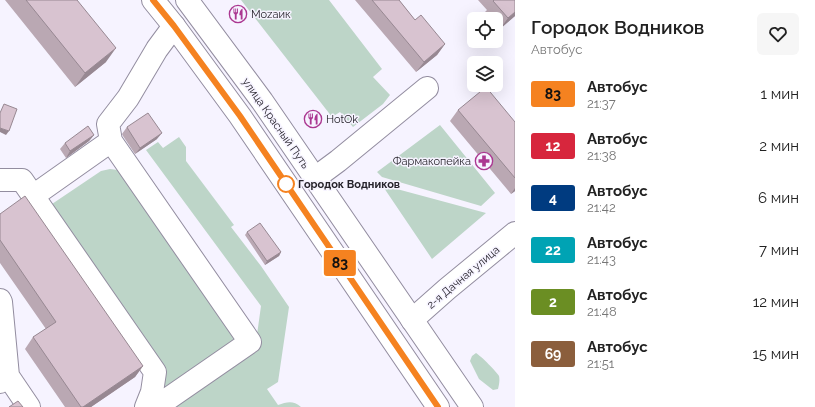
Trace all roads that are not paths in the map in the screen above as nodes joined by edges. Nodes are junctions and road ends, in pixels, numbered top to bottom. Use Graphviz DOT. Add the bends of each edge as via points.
graph roads {
  1 [pos="153,0"];
  2 [pos="187,0"];
  3 [pos="174,26"];
  4 [pos="427,88"];
  5 [pos="111,141"];
  6 [pos="315,178"];
  7 [pos="0,180"];
  8 [pos="32,196"];
  9 [pos="515,234"];
  10 [pos="0,300"];
  11 [pos="412,320"];
  12 [pos="4,379"];
  13 [pos="29,407"];
  14 [pos="146,407"];
  15 [pos="156,407"];
  16 [pos="438,407"];
  17 [pos="472,407"];
  1 -- 3 [label="main road"];
  2 -- 6 [label="main road, улица Красный Путь"];
  3 -- 5 [label="main road" via="128,98 108,124"];
  3 -- 16 [label="main road" via="240,116"];
  4 -- 6 [label="main road"];
  5 -- 8 [label="main road"];
  5 -- 15 [label="main road" via="250,342"];
  6 -- 11 [label="main road, улица Красный Путь"];
  7 -- 8 [label="main road" via="22,180"];
  8 -- 14 [label="main road" via="155,372 152,392"];
  9 -- 11 [label="main road, 2-я Дачная улица"];
  10 -- 12 [label="main road"];
  11 -- 17 [label="main road, улица Красный Путь"];
  12 -- 13 [label="main road"];
}
